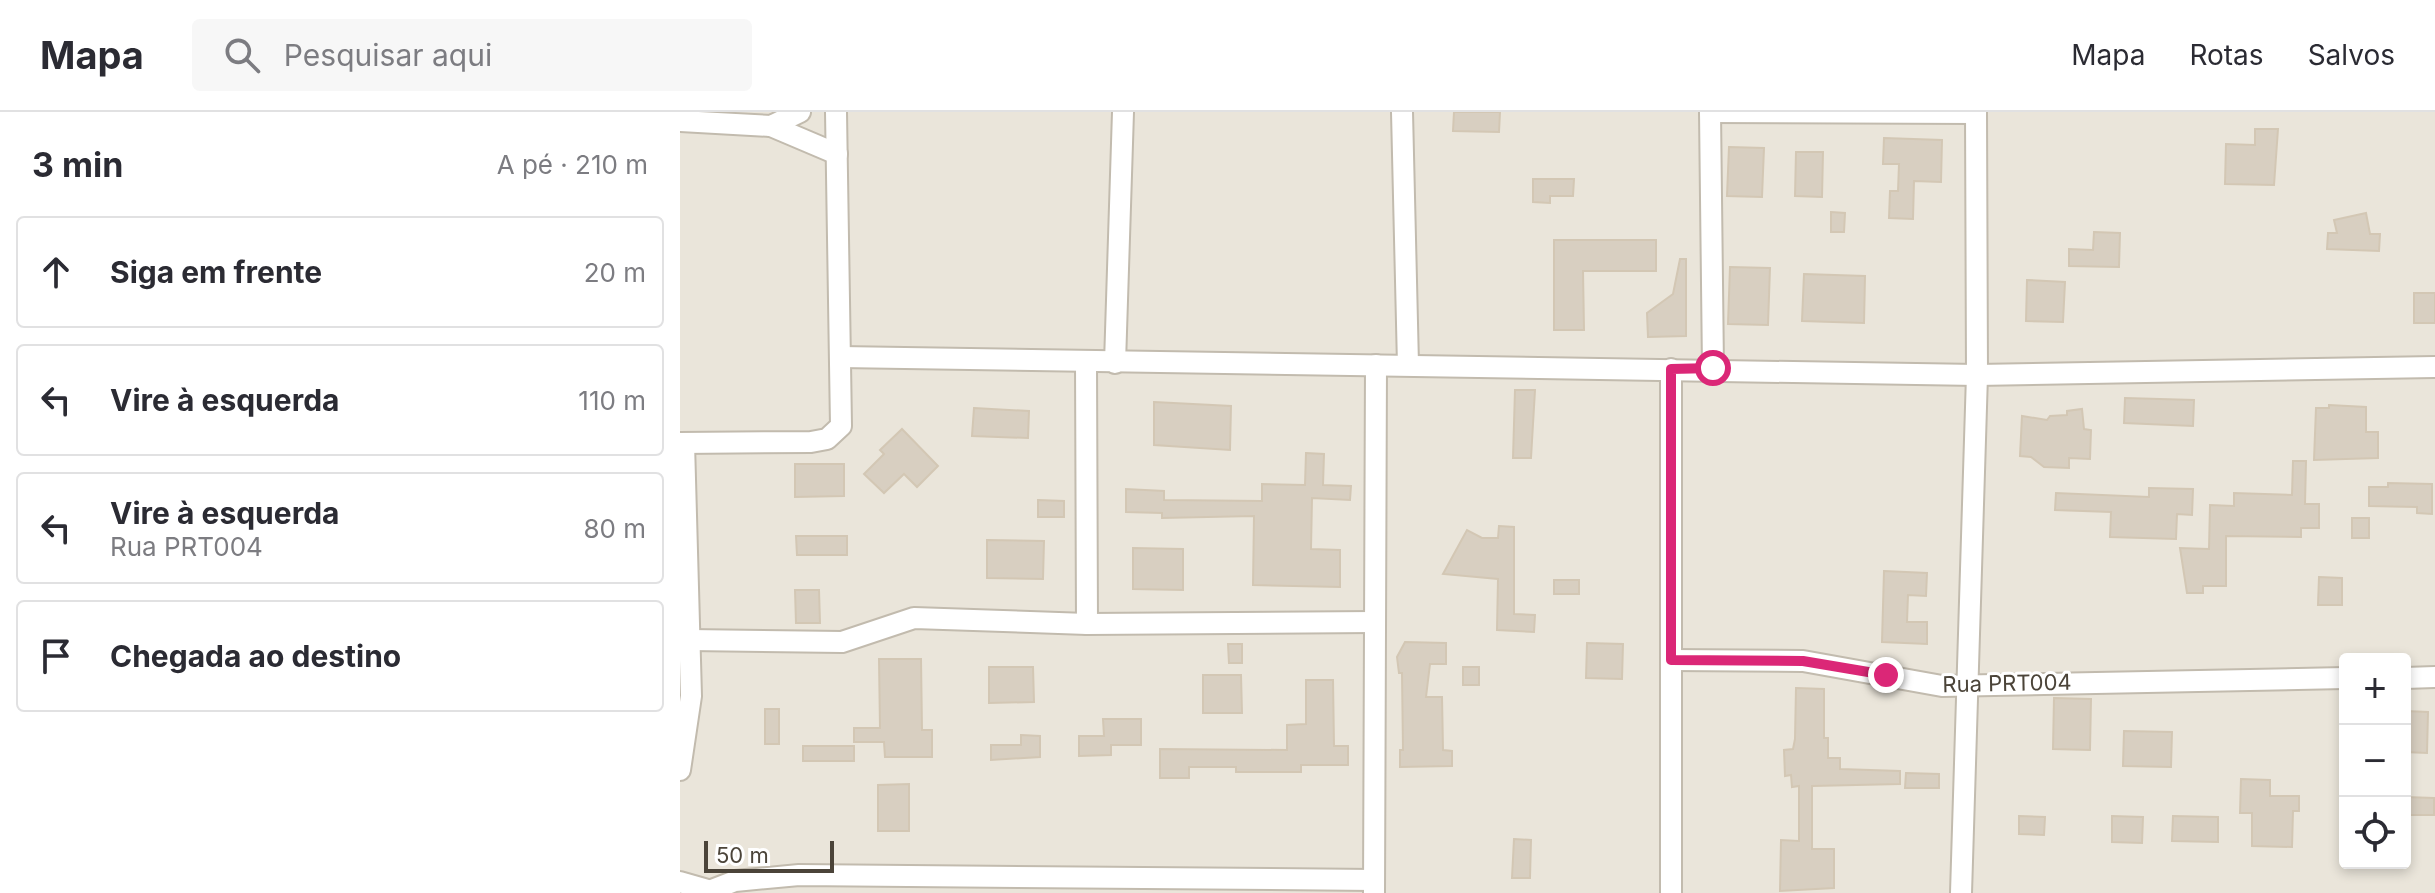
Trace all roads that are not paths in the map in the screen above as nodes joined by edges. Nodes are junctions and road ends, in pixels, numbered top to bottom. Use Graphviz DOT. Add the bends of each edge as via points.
graph roads {
  1 [pos="800,112"];
  2 [pos="836,112"];
  3 [pos="1123,112"];
  4 [pos="1402,112"];
  5 [pos="1710,112"];
  6 [pos="1976,112"];
  7 [pos="680,121"];
  8 [pos="771,126"];
  9 [pos="837,154"];
  10 [pos="840,357"];
  11 [pos="1086,362"];
  12 [pos="1115,363"];
  13 [pos="1376,365"];
  14 [pos="1408,365"];
  15 [pos="2435,367"];
  16 [pos="1713,368"];
  17 [pos="1671,369"];
  18 [pos="1977,375"];
  19 [pos="682,443"];
  20 [pos="1375,622"];
  21 [pos="1087,624"];
  22 [pos="689,640"];
  23 [pos="1671,660"];
  24 [pos="2435,677"];
  25 [pos="2339,678"];
  26 [pos="2411,678"];
  27 [pos="1970,683"];
  28 [pos="680,770"];
  29 [pos="680,882"];
  30 [pos="1133,884"];
  31 [pos="1374,886"];
  32 [pos="706,891"];
  33 [pos="1671,893"];
  34 [pos="1961,893"];
  1 -- 8 [label="street"];
  2 -- 9 [label="street"];
  3 -- 12 [label="street"];
  4 -- 14 [label="street"];
  5 -- 6 [label="street"];
  5 -- 16 [label="street"];
  6 -- 18 [label="street"];
  7 -- 8 [label="street"];
  8 -- 9 [label="street"];
  9 -- 10 [label="street"];
  10 -- 11 [label="street"];
  10 -- 19 [label="street" via="844,413 841,426 827,439"];
  11 -- 12 [label="street"];
  11 -- 21 [label="street"];
  12 -- 13 [label="street"];
  13 -- 14 [label="street"];
  13 -- 20 [label="street"];
  14 -- 17 [label="street"];
  15 -- 18 [label="street"];
  16 -- 17 [label="street"];
  16 -- 18 [label="street"];
  17 -- 23 [label="street"];
  18 -- 27 [label="street"];
  19 -- 22 [label="street"];
  20 -- 21 [label="street"];
  20 -- 31 [label="street"];
  21 -- 22 [label="street" via="914,618 842,642"];
  22 -- 28 [label="street" via="691,696"];
  23 -- 27 [label="street, Rua PRT004" via="1803,661 1925,684"];
  23 -- 33 [label="street"];
  24 -- 26 [label="street"];
  25 -- 27 [label="street, Rua PRT004"];
  27 -- 34 [label="street"];
  29 -- 32 [label="street"];
  30 -- 31 [label="street"];
  30 -- 32 [label="street" via="799,875 735,881"];
}
